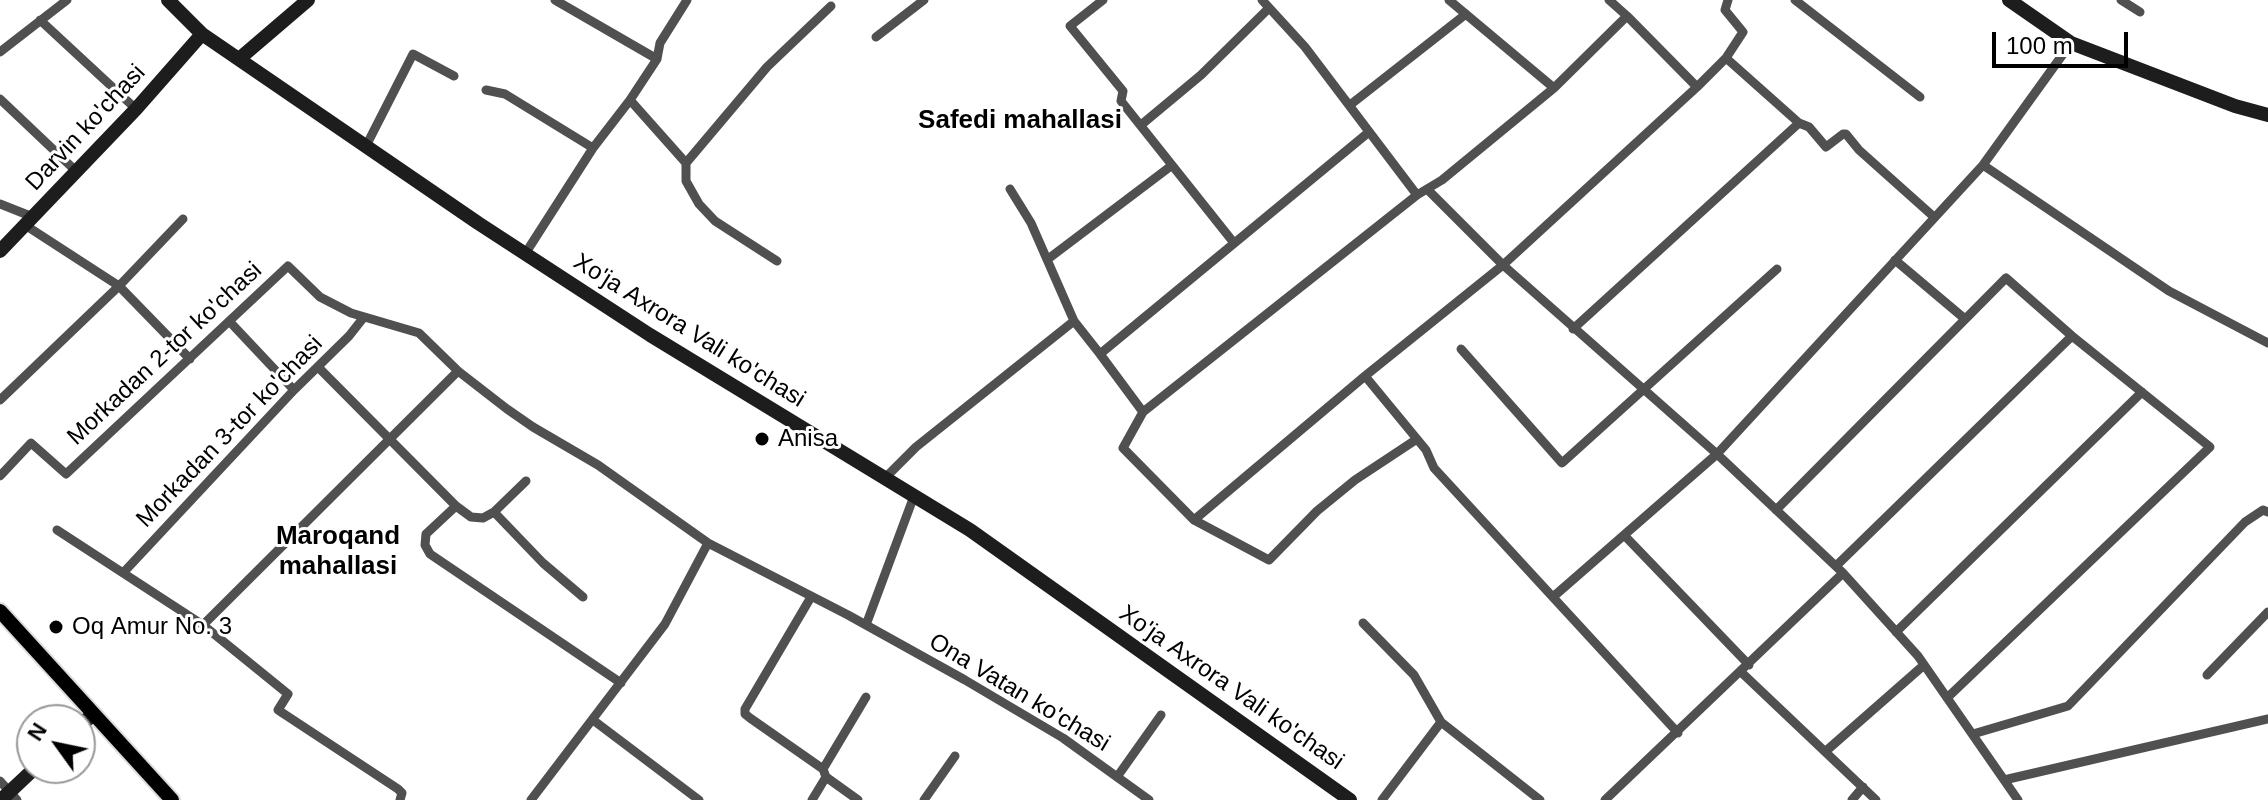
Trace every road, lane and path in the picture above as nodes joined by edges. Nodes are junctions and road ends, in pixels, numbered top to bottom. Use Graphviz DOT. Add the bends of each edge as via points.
graph roads {
  1 [pos="67,0"];
  2 [pos="168,0"];
  3 [pos="308,0"];
  4 [pos="555,0"];
  5 [pos="687,0"];
  6 [pos="924,0"];
  7 [pos="1103,0"];
  8 [pos="1449,0"];
  9 [pos="1609,0"];
  10 [pos="1728,0"];
  11 [pos="1795,0"];
  12 [pos="2009,0"];
  13 [pos="2121,0"];
  14 [pos="1266,4"];
  15 [pos="831,6"];
  16 [pos="2140,12"];
  17 [pos="1466,14"];
  18 [pos="1627,16"];
  19 [pos="40,20"];
  20 [pos="202,34"];
  21 [pos="876,37"];
  22 [pos="2071,43"];
  23 [pos="0,52"];
  24 [pos="1726,58"];
  25 [pos="239,59"];
  26 [pos="657,59"];
  27 [pos="454,76"];
  28 [pos="1697,87"];
  29 [pos="1554,88"];
  30 [pos="486,90"];
  31 [pos="1920,97"];
  32 [pos="0,99"];
  33 [pos="630,100"];
  34 [pos="1350,105"];
  35 [pos="136,109"];
  36 [pos="2268,115"];
  37 [pos="1799,123"];
  38 [pos="1141,125"];
  39 [pos="1369,132"];
  40 [pos="366,146"];
  41 [pos="593,148"];
  42 [pos="686,163"];
  43 [pos="1983,165"];
  44 [pos="1171,166"];
  45 [pos="77,172"];
  46 [pos="1010,189"];
  47 [pos="1428,190"];
  48 [pos="1417,195"];
  49 [pos="0,204"];
  50 [pos="1934,217"];
  51 [pos="183,219"];
  52 [pos="29,221"];
  53 [pos="1234,243"];
  54 [pos="0,251"];
  55 [pos="525,254"];
  56 [pos="1048,259"];
  57 [pos="1895,260"];
  58 [pos="777,261"];
  59 [pos="1503,265"];
  60 [pos="288,266"];
  61 [pos="1777,269"];
  62 [pos="119,286"];
  63 [pos="364,317"];
  64 [pos="1965,319"];
  65 [pos="1074,321"];
  66 [pos="230,322"];
  67 [pos="1573,329"];
  68 [pos="2072,336"];
  69 [pos="2268,343"];
  70 [pos="1461,349"];
  71 [pos="1100,354"];
  72 [pos="190,359"];
  73 [pos="318,367"];
  74 [pos="458,371"];
  75 [pos="1365,376"];
  76 [pos="294,390"];
  77 [pos="1643,391"];
  78 [pos="2142,392"];
  79 [pos="0,400"];
  80 [pos="1143,412"];
  81 [pos="389,439"];
  82 [pos="1417,439"];
  83 [pos="1717,454"];
  84 [pos="0,476"];
  85 [pos="885,478"];
  86 [pos="526,481"];
  87 [pos="914,496"];
  88 [pos="456,506"];
  89 [pos="1776,510"];
  90 [pos="494,512"];
  91 [pos="2268,512"];
  92 [pos="1194,520"];
  93 [pos="57,530"];
  94 [pos="1624,535"];
  95 [pos="708,543"];
  96 [pos="1839,569"];
  97 [pos="123,573"];
  98 [pos="583,597"];
  99 [pos="811,597"];
  100 [pos="1553,597"];
  101 [pos="0,611"];
  102 [pos="2268,612"];
  103 [pos="1363,623"];
  104 [pos="203,625"];
  105 [pos="866,625"];
  106 [pos="1896,632"];
  107 [pos="1924,665"];
  108 [pos="1745,668"];
  109 [pos="2207,675"];
  110 [pos="621,683"];
  111 [pos="866,697"];
  112 [pos="1947,698"];
  113 [pos="84,704"];
  114 [pos="1161,715"];
  115 [pos="96,717"];
  116 [pos="2268,719"];
  117 [pos="593,720"];
  118 [pos="1441,722"];
  119 [pos="1678,733"];
  120 [pos="1973,734"];
  121 [pos="1826,751"];
  122 [pos="955,756"];
  123 [pos="824,773"];
  124 [pos="1117,777"];
  125 [pos="2004,780"];
  126 [pos="1863,787"];
  127 [pos="1146,799"];
  128 [pos="172,800"];
  129 [pos="400,800"];
  130 [pos="531,800"];
  131 [pos="699,800"];
  132 [pos="812,800"];
  133 [pos="858,800"];
  134 [pos="924,800"];
  135 [pos="1350,800"];
  136 [pos="1382,800"];
  137 [pos="1540,800"];
  138 [pos="1605,800"];
  139 [pos="1852,800"];
  140 [pos="1876,800"];
  141 [pos="2018,800"];
  1 -- 19 [label="street"];
  2 -- 20 [label="street, Xo'ja Axrora Vali ko'chasi"];
  3 -- 25 [label="street"];
  4 -- 26 [label="street"];
  5 -- 26 [label="street" via="660,43"];
  6 -- 21 [label="street"];
  7 -- 38 [label="street" via="1070,26 1123,91 1121,101"];
  8 -- 17 [label="street"];
  9 -- 18 [label="street"];
  10 -- 24 [label="street" via="1725,10 1743,32"];
  11 -- 31 [label="street"];
  12 -- 22 [label="street"];
  13 -- 16 [label="street"];
  14 -- 34 [label="street"];
  14 -- 38 [label="street" via="1201,75"];
  15 -- 42 [label="street" via="767,67"];
  17 -- 29 [label="street"];
  17 -- 34 [label="street"];
  18 -- 28 [label="street"];
  18 -- 29 [label="street"];
  19 -- 23 [label="street"];
  19 -- 35 [label="street"];
  20 -- 25 [label="street, Xo'ja Axrora Vali ko'chasi"];
  20 -- 35 [label="street, Darvin ko'chasi"];
  22 -- 36 [label="street"];
  22 -- 43 [label="street"];
  24 -- 28 [label="street"];
  24 -- 37 [label="street"];
  25 -- 40 [label="street, Xo'ja Axrora Vali ko'chasi"];
  26 -- 33 [label="street"];
  27 -- 40 [label="street" via="413,54"];
  28 -- 59 [label="street"];
  29 -- 47 [label="street"];
  30 -- 41 [label="street" via="505,94"];
  32 -- 45 [label="street"];
  33 -- 41 [label="street"];
  33 -- 42 [label="street"];
  34 -- 39 [label="street"];
  35 -- 45 [label="street, Darvin ko'chasi"];
  37 -- 50 [label="street" via="1826,147 1846,134"];
  37 -- 67 [label="street"];
  38 -- 44 [label="street"];
  39 -- 48 [label="street"];
  39 -- 53 [label="street"];
  40 -- 55 [label="street, Xo'ja Axrora Vali ko'chasi"];
  41 -- 55 [label="street"];
  42 -- 58 [label="street" via="686,181 699,204 715,221"];
  43 -- 50 [label="street"];
  43 -- 69 [label="street" via="2169,291"];
  44 -- 53 [label="street"];
  44 -- 56 [label="street"];
  45 -- 52 [label="street, Darvin ko'chasi"];
  46 -- 56 [label="street"];
  47 -- 48 [label="street"];
  47 -- 59 [label="street"];
  48 -- 80 [label="street"];
  49 -- 52 [label="street"];
  50 -- 57 [label="street"];
  51 -- 62 [label="street"];
  52 -- 54 [label="street, Darvin ko'chasi"];
  52 -- 62 [label="street"];
  53 -- 71 [label="street"];
  55 -- 85 [label="street, Xo'ja Axrora Vali ko'chasi"];
  56 -- 65 [label="street"];
  57 -- 64 [label="street"];
  57 -- 83 [label="street"];
  59 -- 67 [label="street"];
  59 -- 75 [label="street"];
  60 -- 63 [label="street, Ona Vatan ko'chasi" via="320,297"];
  60 -- 66 [label="street, Morkadan 2-tor ko'chasi"];
  61 -- 77 [label="street"];
  62 -- 72 [label="street"];
  62 -- 79 [label="street"];
  63 -- 73 [label="street, Morkadan 3-tor ko'chasi"];
  63 -- 74 [label="street, Ona Vatan ko'chasi" via="419,333"];
  64 -- 68 [label="street" via="2006,278"];
  64 -- 89 [label="street"];
  65 -- 71 [label="street"];
  65 -- 85 [label="street" via="916,447"];
  66 -- 72 [label="street, Morkadan 2-tor ko'chasi"];
  66 -- 76 [label="street"];
  67 -- 77 [label="street"];
  68 -- 78 [label="street"];
  68 -- 96 [label="street"];
  70 -- 77 [label="street" via="1562,463"];
  71 -- 80 [label="street"];
  72 -- 84 [label="street, Morkadan 2-tor ko'chasi" via="66,474 31,443"];
  73 -- 76 [label="street, Morkadan 3-tor ko'chasi"];
  73 -- 81 [label="street"];
  74 -- 81 [label="street"];
  74 -- 95 [label="street, Ona Vatan ko'chasi"];
  75 -- 82 [label="street"];
  75 -- 92 [label="street"];
  76 -- 97 [label="street, Morkadan 3-tor ko'chasi"];
  77 -- 83 [label="street"];
  78 -- 106 [label="street"];
  78 -- 112 [label="street" via="2210,447"];
  80 -- 92 [label="street" via="1123,448"];
  81 -- 88 [label="street"];
  81 -- 104 [label="street"];
  82 -- 92 [label="street" via="1317,511 1269,560"];
  82 -- 100 [label="street" via="1434,468"];
  83 -- 89 [label="street"];
  83 -- 94 [label="street"];
  85 -- 87 [label="street, Xo'ja Axrora Vali ko'chasi"];
  86 -- 90 [label="street"];
  87 -- 105 [label="street"];
  87 -- 135 [label="street, Xo'ja Axrora Vali ko'chasi" via="988,542"];
  88 -- 90 [label="street" via="471,517"];
  88 -- 110 [label="street" via="426,534 430,554"];
  89 -- 96 [label="street"];
  90 -- 98 [label="street"];
  91 -- 120 [label="street" via="2245,522 2068,706"];
  93 -- 97 [label="street"];
  94 -- 100 [label="street"];
  94 -- 108 [label="street"];
  95 -- 99 [label="street, Ona Vatan ko'chasi"];
  95 -- 110 [label="street" via="665,624"];
  96 -- 106 [label="street"];
  96 -- 108 [label="street"];
  97 -- 104 [label="street"];
  99 -- 105 [label="street, Ona Vatan ko'chasi"];
  99 -- 123 [label="street" via="745,714"];
  100 -- 119 [label="street"];
  101 -- 113 [label="main road"];
  102 -- 109 [label="street"];
  103 -- 118 [label="street" via="1414,675"];
  104 -- 129 [label="street" via="288,694 278,710 398,789"];
  105 -- 124 [label="street, Ona Vatan ko'chasi" via="1063,738"];
  106 -- 107 [label="street"];
  107 -- 112 [label="street"];
  107 -- 121 [label="street"];
  108 -- 119 [label="street"];
  108 -- 121 [label="street"];
  110 -- 117 [label="street"];
  111 -- 123 [label="street"];
  112 -- 120 [label="street"];
  114 -- 124 [label="street"];
  115 -- 128 [label="main road"];
  116 -- 125 [label="street"];
  117 -- 130 [label="street"];
  117 -- 131 [label="street"];
  118 -- 136 [label="street"];
  118 -- 137 [label="street"];
  119 -- 138 [label="street"];
  120 -- 125 [label="street"];
  121 -- 126 [label="street"];
  122 -- 134 [label="street"];
  123 -- 132 [label="street"];
  123 -- 133 [label="street"];
  124 -- 127 [label="street, Ona Vatan ko'chasi"];
  125 -- 141 [label="street"];
  126 -- 139 [label="street"];
  126 -- 140 [label="street"];
}
